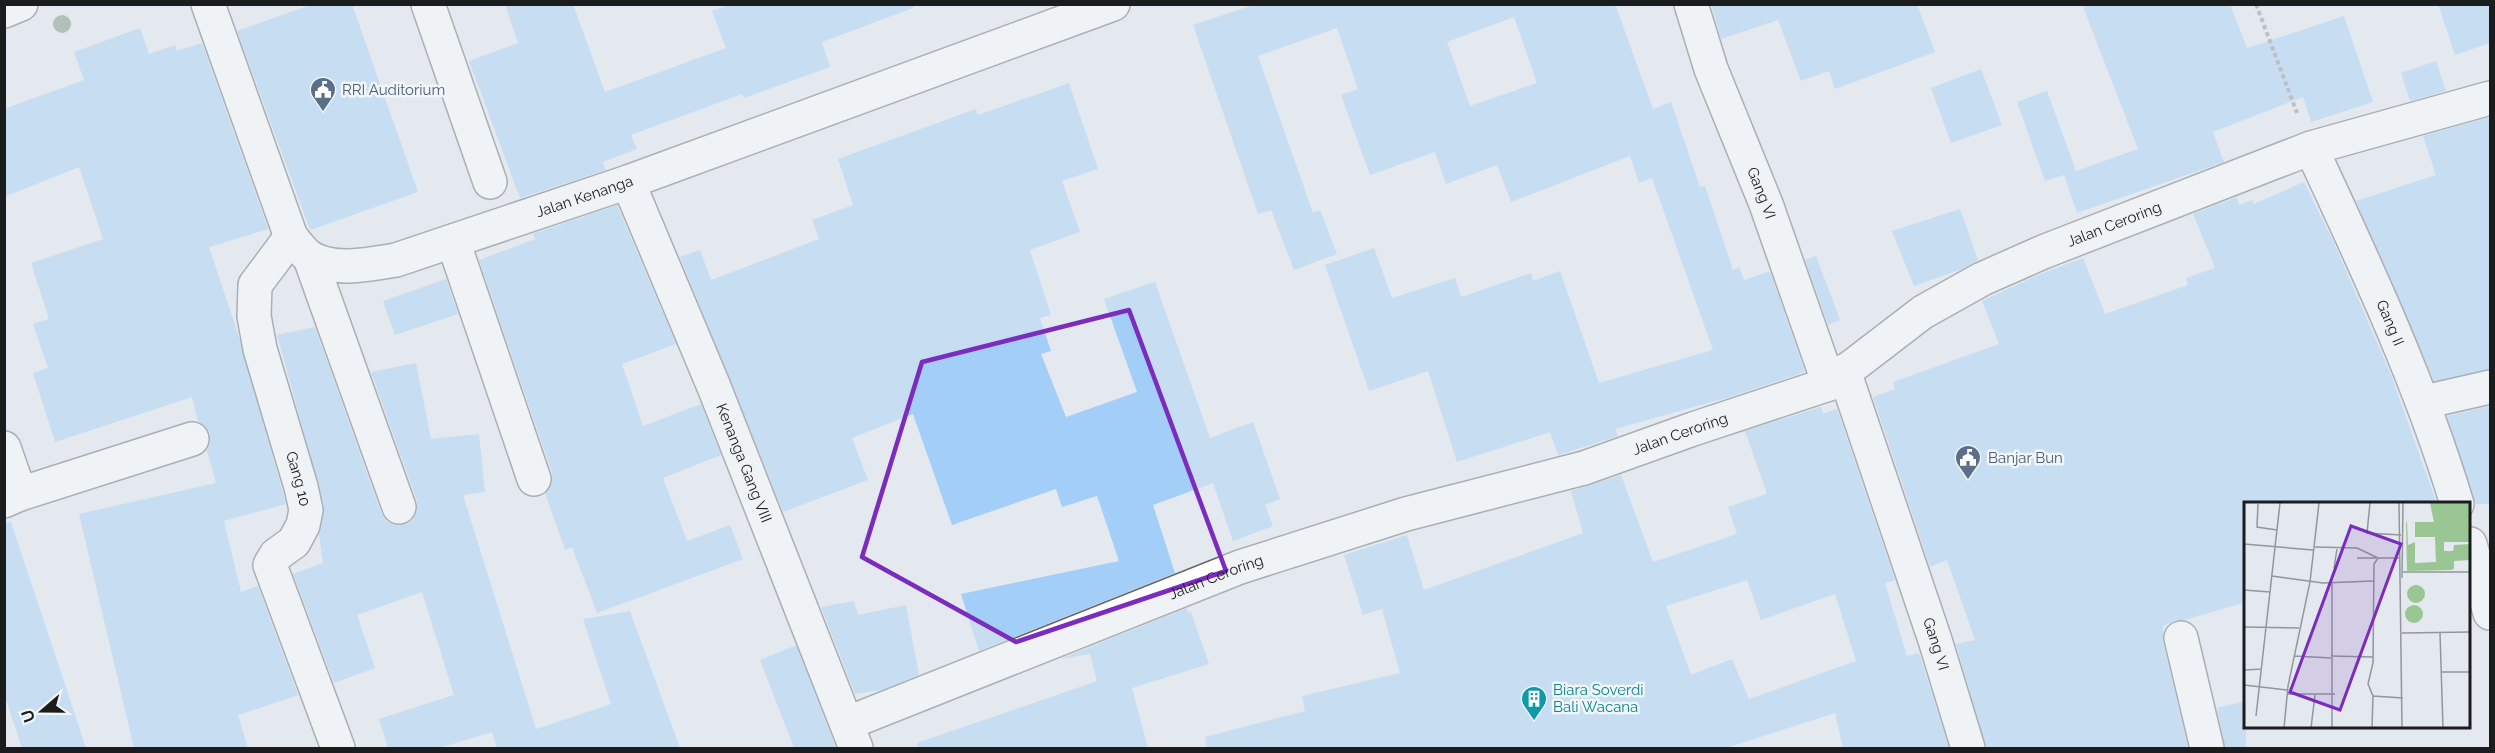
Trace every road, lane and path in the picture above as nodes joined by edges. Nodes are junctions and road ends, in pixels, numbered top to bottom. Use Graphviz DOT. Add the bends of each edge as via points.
graph roads {
  1 [pos="21,4"];
  2 [pos="208,4"];
  3 [pos="428,4"];
  4 [pos="1113,4"];
  5 [pos="1691,4"];
  6 [pos="2256,4"];
  7 [pos="4,11"];
  8 [pos="2490,98"];
  9 [pos="2311,148"];
  10 [pos="490,182"];
  11 [pos="628,182"];
  12 [pos="453,241"];
  13 [pos="301,248"];
  14 [pos="1837,377"];
  15 [pos="2490,387"];
  16 [pos="2424,402"];
  17 [pos="192,439"];
  18 [pos="4,448"];
  19 [pos="534,479"];
  20 [pos="12,498"];
  21 [pos="2456,502"];
  22 [pos="399,507"];
  23 [pos="2471,551"];
  24 [pos="2490,613"];
  25 [pos="2181,638"];
  26 [pos="852,736"];
  27 [pos="338,748"];
  28 [pos="1968,748"];
  29 [pos="2207,748"];
  1 -- 7 [label="street"];
  2 -- 13 [label="street"];
  3 -- 10 [label="street"];
  4 -- 11 [label="street, Jalan Kenanga"];
  5 -- 14 [label="street, Gang VI" via="1711,69"];
  6 -- 9 [label="path"];
  8 -- 9 [label="street, Jalan Ceroring"];
  9 -- 14 [label="street, Jalan Ceroring" via="1982,279 1923,312"];
  9 -- 16 [label="street, Gang II"];
  11 -- 12 [label="street, Jalan Kenanga"];
  11 -- 26 [label="street, Kenanga Gang VIII"];
  12 -- 13 [label="street, Jalan Kenanga" via="396,260 363,265 330,264"];
  12 -- 19 [label="street"];
  13 -- 22 [label="street"];
  13 -- 27 [label="street, Gang 10" via="255,285 254,316 260,349 306,510 294,542 276,555 270,565"];
  14 -- 26 [label="street, Jalan Ceroring" via="1584,468 1406,514 1240,567"];
  14 -- 28 [label="street, Gang VI" via="1935,640"];
  15 -- 16 [label="street"];
  16 -- 21 [label="street, Gang II"];
  17 -- 20 [label="street"];
  18 -- 20 [label="street"];
  23 -- 24 [label="street"];
  25 -- 29 [label="street"];
}
